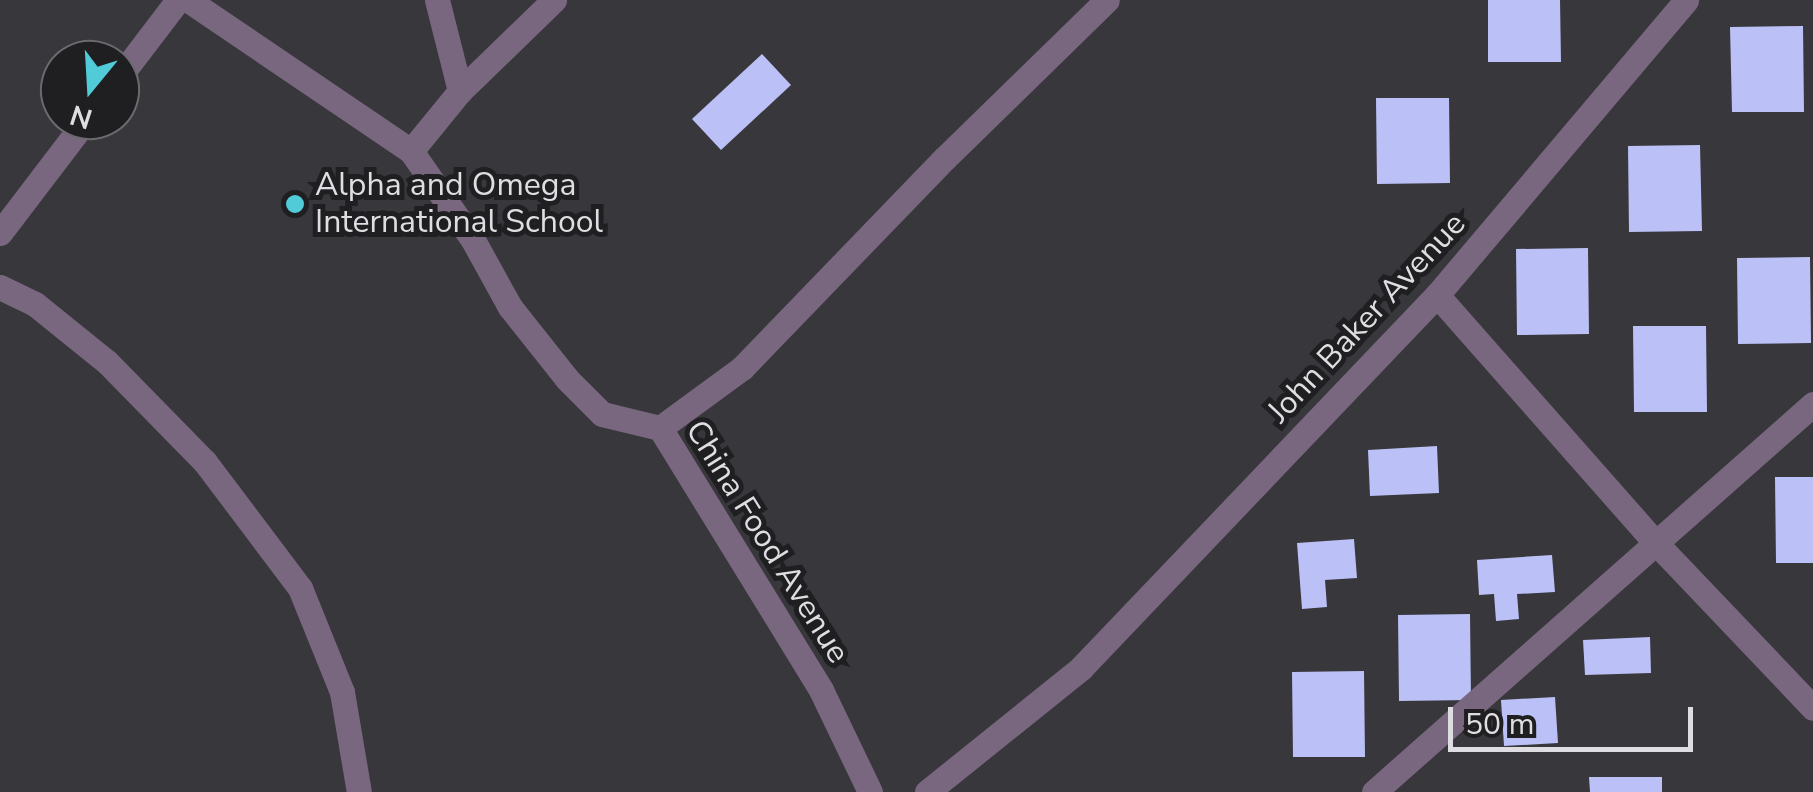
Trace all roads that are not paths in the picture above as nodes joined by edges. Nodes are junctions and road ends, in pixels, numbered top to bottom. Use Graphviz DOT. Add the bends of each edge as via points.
graph roads {
  1 [pos="178,0"];
  2 [pos="188,0"];
  3 [pos="438,0"];
  4 [pos="554,0"];
  5 [pos="1107,0"];
  6 [pos="1686,0"];
  7 [pos="140,50"];
  8 [pos="460,91"];
  9 [pos="71,140"];
  10 [pos="411,150"];
  11 [pos="0,233"];
  12 [pos="0,287"];
  13 [pos="1437,295"];
  14 [pos="1813,404"];
  15 [pos="660,428"];
  16 [pos="1655,542"];
  17 [pos="1813,708"];
  18 [pos="359,792"];
  19 [pos="870,792"];
  20 [pos="927,792"];
  21 [pos="1374,792"];
  1 -- 7 [label="street"];
  2 -- 10 [label="street, China Food Avenue"];
  3 -- 8 [label="street"];
  4 -- 8 [label="street"];
  5 -- 15 [label="street" via="742,368"];
  6 -- 13 [label="street, John Baker Avenue"];
  8 -- 10 [label="street"];
  9 -- 11 [label="street"];
  10 -- 15 [label="street, China Food Avenue" via="474,240 510,307 567,379 602,414"];
  12 -- 18 [label="street" via="35,304 107,362 205,462 300,588 342,692"];
  13 -- 16 [label="street"];
  13 -- 20 [label="street, John Baker Avenue" via="1081,668"];
  14 -- 16 [label="street"];
  15 -- 19 [label="street, China Food Avenue" via="821,690"];
  16 -- 17 [label="street"];
  16 -- 21 [label="street"];
}
